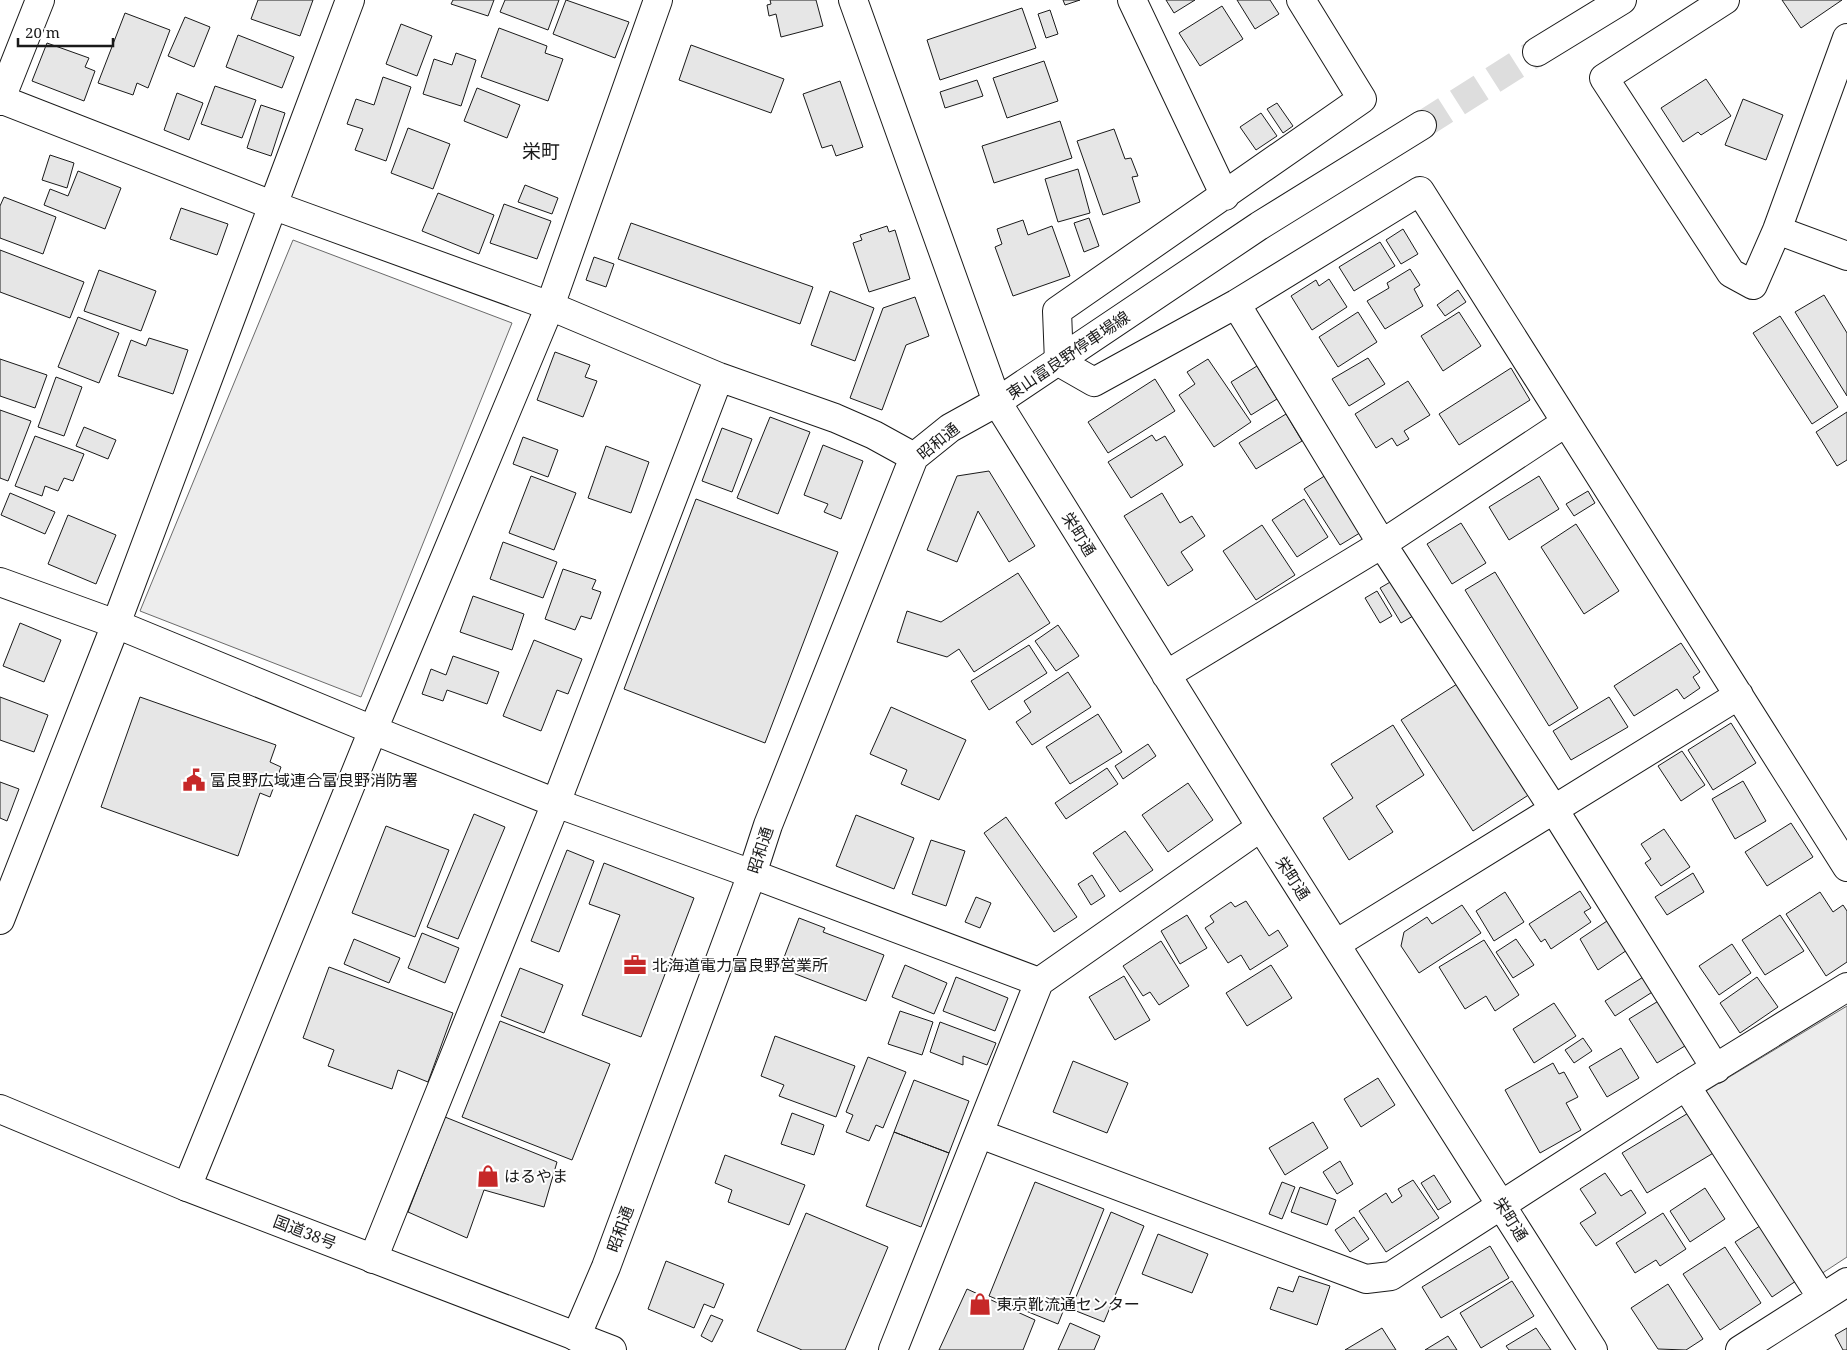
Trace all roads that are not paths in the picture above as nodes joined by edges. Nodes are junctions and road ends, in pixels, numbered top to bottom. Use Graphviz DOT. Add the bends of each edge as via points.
graph roads {
  1 [pos="40,0"];
  2 [pos="350,0"];
  3 [pos="658,0"];
  4 [pos="854,0"];
  5 [pos="1132,0"];
  6 [pos="1301,0"];
  7 [pos="1622,0"];
  8 [pos="1725,0"];
  9 [pos="1847,38"];
  10 [pos="1537,52"];
  11 [pos="0,100"];
  12 [pos="1422,125"];
  13 [pos="1225,196"];
  14 [pos="272,205"];
  15 [pos="1777,230"];
  16 [pos="1847,256"];
  17 [pos="1236,304"];
  18 [pos="550,306"];
  19 [pos="1059,362"];
  20 [pos="719,377"];
  21 [pos="997,402"];
  22 [pos="1566,423"];
  23 [pos="914,457"];
  24 [pos="1382,544"];
  25 [pos="0,582"];
  26 [pos="116,624"];
  27 [pos="1166,674"];
  28 [pos="1739,695"];
  29 [pos="373,730"];
  30 [pos="556,803"];
  31 [pos="1553,808"];
  32 [pos="1261,827"];
  33 [pos="1847,867"];
  34 [pos="752,874"];
  35 [pos="0,920"];
  36 [pos="1336,944"];
  37 [pos="1040,982"];
  38 [pos="1847,987"];
  39 [pos="1716,1069"];
  40 [pos="1686,1086"];
  41 [pos="0,1109"];
  42 [pos="980,1134"];
  43 [pos="187,1187"];
  44 [pos="1502,1205"];
  45 [pos="373,1259"];
  46 [pos="1847,1282"];
  47 [pos="1822,1298"];
  48 [pos="576,1337"];
  49 [pos="612,1350"];
  50 [pos="893,1350"];
  51 [pos="1593,1350"];
  52 [pos="1740,1350"];
  1 -- 11 [label="main road"];
  2 -- 14 [label="main road"];
  3 -- 18 [label="main road"];
  4 -- 21 [label="main road, 東山富良野停車場線"];
  5 -- 13 [label="main road"];
  6 -- 13 [label="main road" via="1362,99"];
  7 -- 10 [label="main road"];
  8 -- 15 [label="main road" via="1604,78 1732,273 1753,285"];
  9 -- 15 [label="main road"];
  11 -- 14 [label="main road"];
  12 -- 19 [label="main road, 東山富良野停車場線" via="1259,226"];
  13 -- 19 [label="main road" via="1058,311"];
  14 -- 18 [label="main road"];
  14 -- 26 [label="main road"];
  15 -- 16 [label="main road"];
  17 -- 19 [label="main road" via="1094,382"];
  17 -- 22 [label="main road" via="1420,192"];
  17 -- 24 [label="main road"];
  18 -- 20 [label="main road"];
  18 -- 29 [label="main road"];
  19 -- 21 [label="main road, 東山富良野停車場線"];
  20 -- 23 [label="main road" via="835,418"];
  20 -- 30 [label="main road"];
  21 -- 23 [label="main road, 昭和通" via="950,428"];
  21 -- 27 [label="main road, 栄町通"];
  22 -- 24 [label="main road"];
  22 -- 28 [label="main road"];
  23 -- 34 [label="main road, 昭和通" via="768,825"];
  24 -- 27 [label="main road"];
  24 -- 31 [label="main road"];
  25 -- 26 [label="main road"];
  26 -- 29 [label="main road"];
  26 -- 35 [label="main road"];
  27 -- 32 [label="main road, 栄町通"];
  28 -- 31 [label="main road"];
  28 -- 33 [label="main road"];
  29 -- 30 [label="main road"];
  29 -- 43 [label="main road"];
  30 -- 34 [label="main road"];
  30 -- 45 [label="main road"];
  31 -- 36 [label="main road"];
  31 -- 39 [label="main road"];
  32 -- 36 [label="main road, 栄町通"];
  32 -- 37 [label="main road"];
  34 -- 37 [label="main road"];
  34 -- 48 [label="main road, 昭和通" via="606,1267"];
  36 -- 44 [label="main road, 栄町通"];
  37 -- 42 [label="main road"];
  38 -- 39 [label="main road"];
  39 -- 40 [label="main road"];
  40 -- 44 [label="main road"];
  40 -- 47 [label="main road"];
  41 -- 43 [label="main road, 国道38号"];
  42 -- 44 [label="main road" via="1366,1279 1391,1276"];
  42 -- 50 [label="main road"];
  43 -- 45 [label="main road, 国道38号"];
  44 -- 51 [label="main road, 栄町通"];
  45 -- 48 [label="main road, 国道38号"];
  46 -- 47 [label="main road"];
  47 -- 52 [label="main road"];
  48 -- 49 [label="main road, 国道38号"];
}
